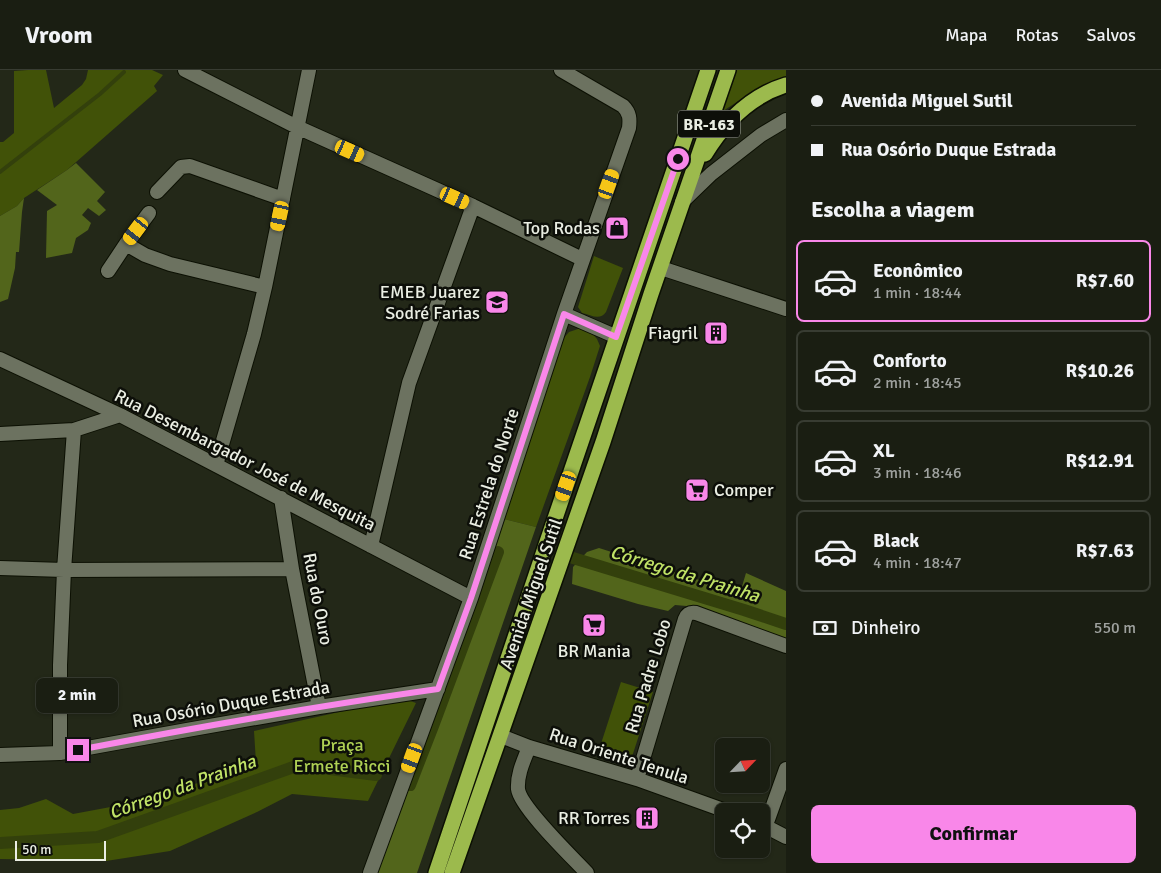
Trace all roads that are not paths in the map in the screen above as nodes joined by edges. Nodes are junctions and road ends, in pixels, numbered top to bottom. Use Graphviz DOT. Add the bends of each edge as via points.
graph roads {
  1 [pos="185,70"];
  2 [pos="309,70"];
  3 [pos="561,70"];
  4 [pos="708,70"];
  5 [pos="728,70"];
  6 [pos="786,85"];
  7 [pos="786,120"];
  8 [pos="297,127"];
  9 [pos="690,179"];
  10 [pos="157,192"];
  11 [pos="283,199"];
  12 [pos="682,202"];
  13 [pos="473,206"];
  14 [pos="148,213"];
  15 [pos="126,244"];
  16 [pos="582,259"];
  17 [pos="661,268"];
  18 [pos="108,271"];
  19 [pos="265,287"];
  20 [pos="786,309"];
  21 [pos="564,314"];
  22 [pos="616,337"];
  23 [pos="0,358"];
  24 [pos="120,415"];
  25 [pos="74,430"];
  26 [pos="0,434"];
  27 [pos="216,465"];
  28 [pos="282,498"];
  29 [pos="371,546"];
  30 [pos="0,568"];
  31 [pos="292,569"];
  32 [pos="64,570"];
  33 [pos="471,598"];
  34 [pos="786,646"];
  35 [pos="438,689"];
  36 [pos="319,707"];
  37 [pos="501,736"];
  38 [pos="529,747"];
  39 [pos="60,754"];
  40 [pos="0,755"];
  41 [pos="786,769"];
  42 [pos="637,779"];
  43 [pos="715,807"];
  44 [pos="770,810"];
  45 [pos="770,828"];
  46 [pos="786,837"];
  47 [pos="370,873"];
  48 [pos="436,873"];
  49 [pos="452,873"];
  50 [pos="587,873"];
  1 -- 8 [label="street"];
  2 -- 8 [label="street"];
  3 -- 16 [label="street, Rua Estrela do Norte" via="623,106 630,118"];
  4 -- 22 [label="highway, Avenida Miguel Sutil / BR-163"];
  5 -- 9 [label="highway, Avenida Miguel Sutil / BR-163"];
  6 -- 9 [label="highway" via="754,99 736,114 714,140"];
  7 -- 12 [label="street" via="711,174"];
  8 -- 11 [label="street"];
  8 -- 13 [label="street"];
  9 -- 12 [label="highway, Avenida Miguel Sutil / BR-163"];
  10 -- 11 [label="street" via="181,167 190,166"];
  11 -- 19 [label="street"];
  12 -- 17 [label="highway, Avenida Miguel Sutil / BR-163"];
  13 -- 16 [label="street"];
  13 -- 29 [label="street" via="409,383"];
  14 -- 15 [label="street"];
  15 -- 18 [label="street"];
  15 -- 19 [label="street" via="170,264"];
  16 -- 21 [label="street, Rua Estrela do Norte"];
  17 -- 20 [label="street"];
  17 -- 37 [label="highway, Avenida Miguel Sutil / BR-163"];
  19 -- 27 [label="street"];
  21 -- 22 [label="street"];
  21 -- 33 [label="street, Rua Estrela do Norte"];
  22 -- 48 [label="highway, Avenida Miguel Sutil / BR-163"];
  23 -- 24 [label="street, Rua Desembargador José de Mesquita"];
  24 -- 25 [label="street"];
  24 -- 27 [label="street, Rua Desembargador José de Mesquita"];
  25 -- 26 [label="street"];
  25 -- 32 [label="street"];
  27 -- 28 [label="street, Rua Desembargador José de Mesquita"];
  28 -- 29 [label="street, Rua Desembargador José de Mesquita"];
  28 -- 31 [label="street, Rua do Ouro"];
  29 -- 33 [label="street, Rua Desembargador José de Mesquita"];
  30 -- 32 [label="street"];
  31 -- 32 [label="street"];
  31 -- 36 [label="street, Rua do Ouro"];
  32 -- 39 [label="street"];
  33 -- 35 [label="street, Rua Estrela do Norte"];
  34 -- 42 [label="street, Rua Padre Lobo" via="696,613 689,614"];
  35 -- 36 [label="street, Rua Osório Duque Estrada"];
  35 -- 47 [label="street, Rua Estrela do Norte"];
  36 -- 39 [label="street, Rua Osório Duque Estrada"];
  37 -- 38 [label="street, Rua Oriente Tenula"];
  37 -- 49 [label="highway, Avenida Miguel Sutil / BR-163"];
  38 -- 42 [label="street, Rua Oriente Tenula"];
  38 -- 50 [label="street" via="520,769 518,789 523,801"];
  39 -- 40 [label="street, Rua Osório Duque Estrada"];
  41 -- 44 [label="street"];
  42 -- 43 [label="street, Rua Oriente Tenula"];
  45 -- 46 [label="street"];
}
